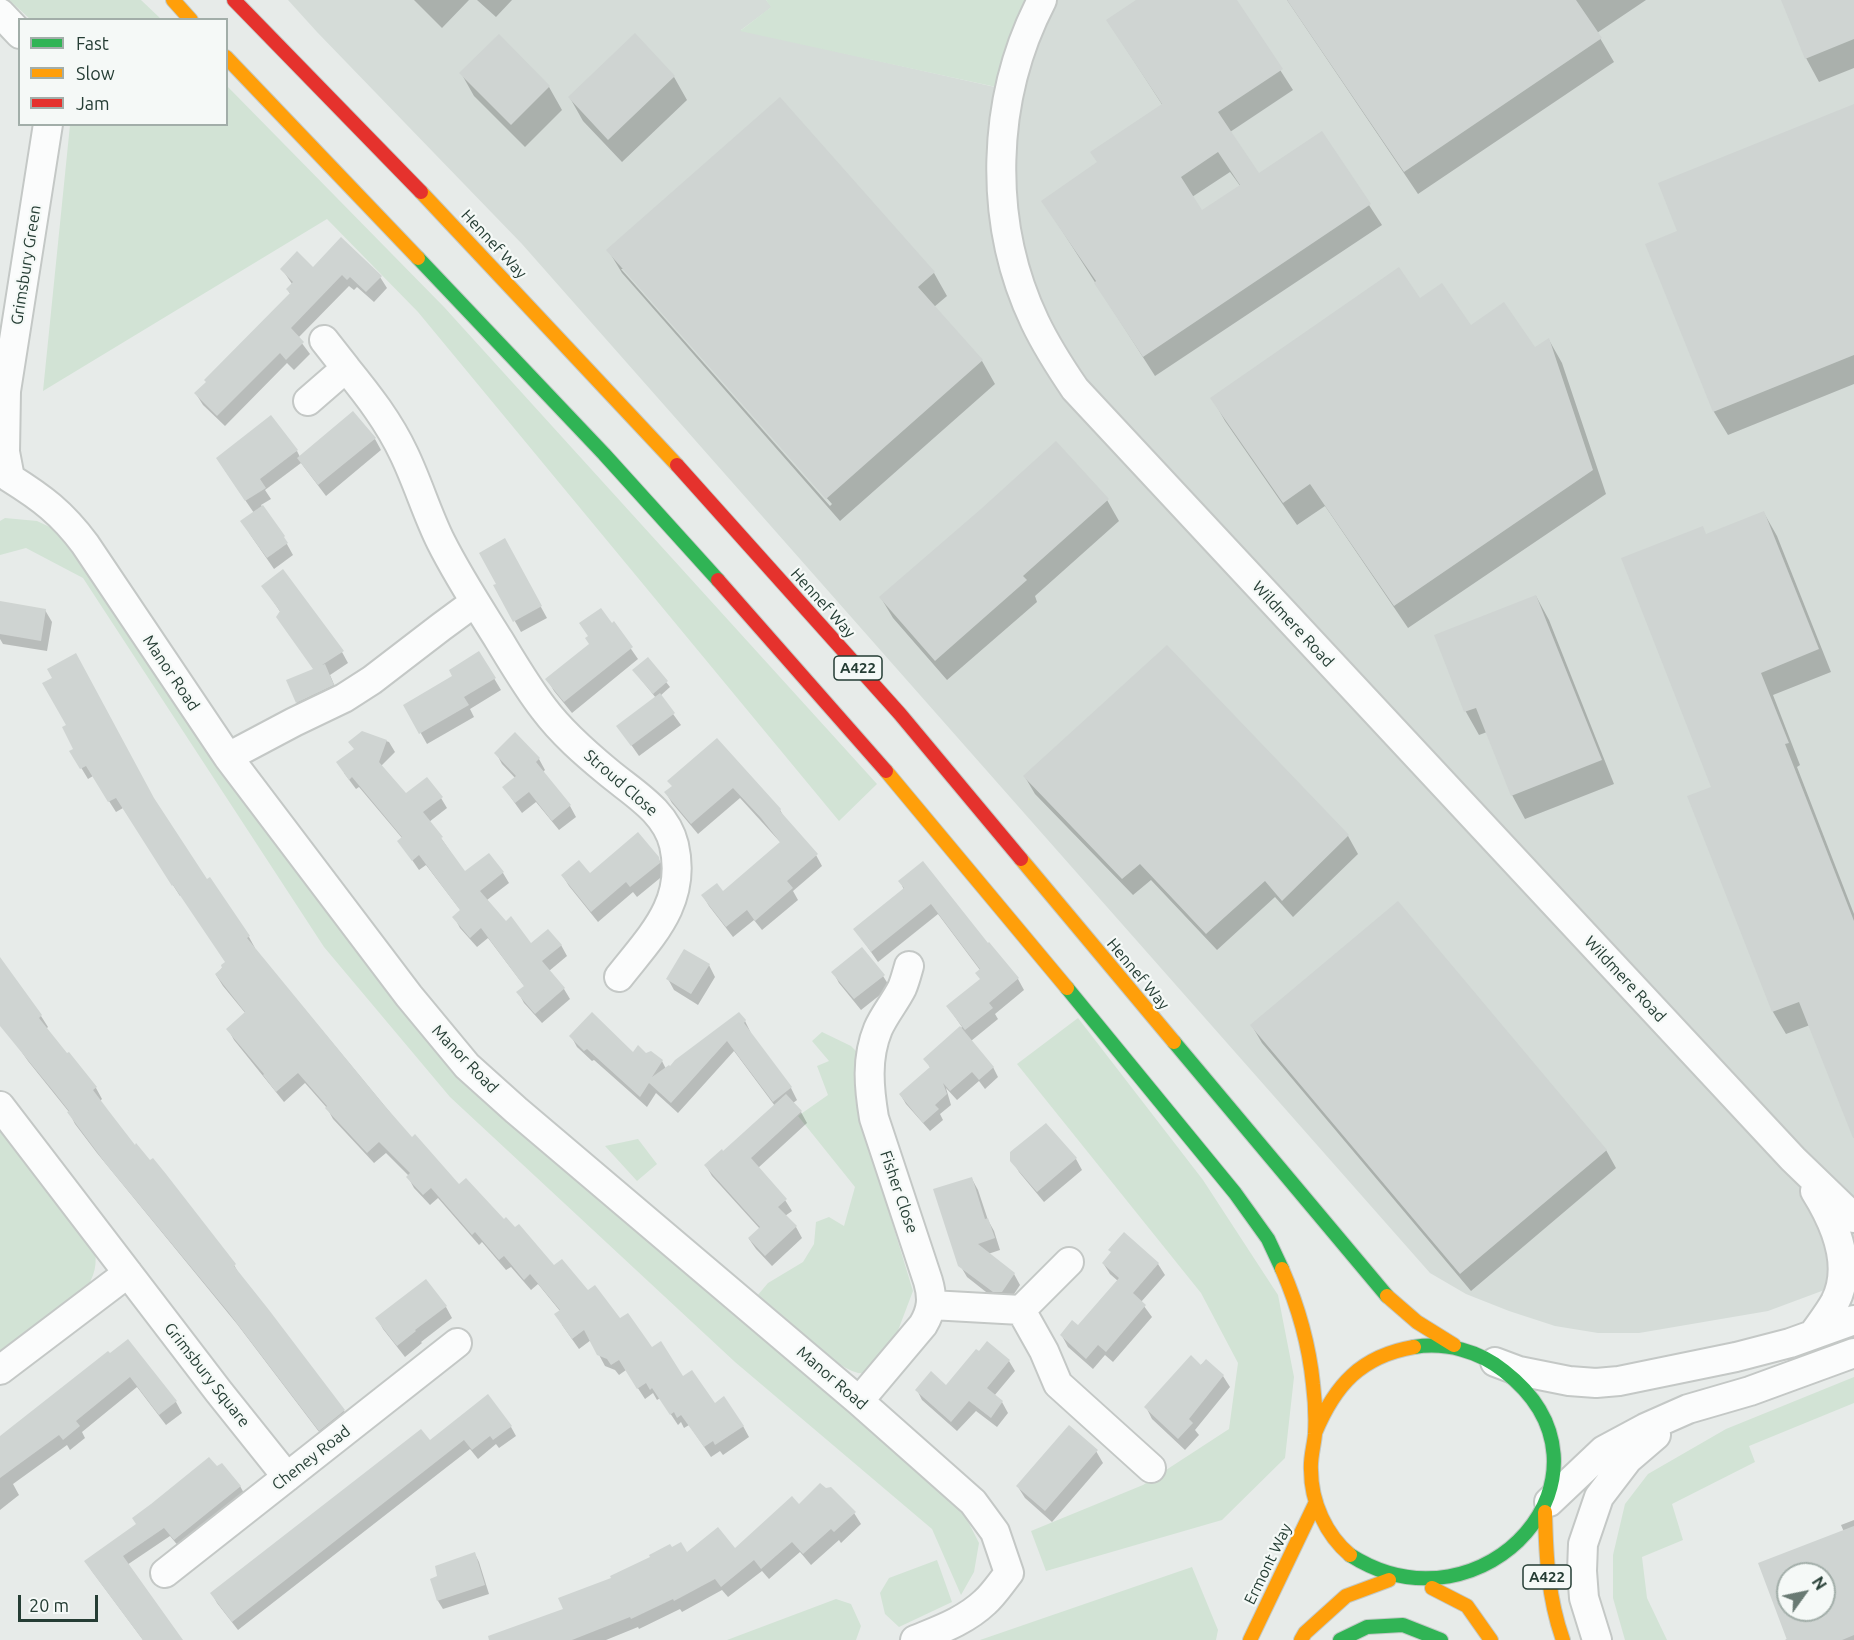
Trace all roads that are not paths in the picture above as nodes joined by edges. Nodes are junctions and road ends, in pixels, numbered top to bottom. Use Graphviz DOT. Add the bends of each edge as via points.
graph roads {
  1 [pos="173,0"];
  2 [pos="234,0"];
  3 [pos="1042,0"];
  4 [pos="0,13"];
  5 [pos="189,18"];
  6 [pos="18,32"];
  7 [pos="228,59"];
  8 [pos="48,126"];
  9 [pos="324,340"];
  10 [pos="345,368"];
  11 [pos="308,401"];
  12 [pos="5,482"];
  13 [pos="475,602"];
  14 [pos="228,757"];
  15 [pos="909,966"];
  16 [pos="619,977"];
  17 [pos="0,1106"];
  18 [pos="1793,1159"];
  19 [pos="1854,1218"];
  20 [pos="1070,1263"];
  21 [pos="128,1273"];
  22 [pos="931,1305"];
  23 [pos="1021,1310"];
  24 [pos="1854,1320"];
  25 [pos="1814,1334"];
  26 [pos="457,1343"];
  27 [pos="1463,1349"];
  28 [pos="1854,1353"];
  29 [pos="1491,1360"];
  30 [pos="0,1370"];
  31 [pos="859,1401"];
  32 [pos="1688,1409"];
  33 [pos="1315,1433"];
  34 [pos="1151,1468"];
  35 [pos="287,1477"];
  36 [pos="1316,1502"];
  37 [pos="1547,1507"];
  38 [pos="165,1573"];
  39 [pos="1389,1580"];
  40 [pos="1432,1588"];
  41 [pos="915,1640"];
  42 [pos="1250,1640"];
  43 [pos="1301,1640"];
  44 [pos="1340,1640"];
  45 [pos="1441,1640"];
  46 [pos="1491,1640"];
  47 [pos="1563,1640"];
  48 [pos="1597,1640"];
  1 -- 5 [label="main road"];
  2 -- 27 [label="main road, Hennef Way / A422" via="638,421 892,705 1384,1293 1432,1335"];
  3 -- 18 [label="street, Wildmere Road" via="1025,39 1006,108 1001,149 1002,193 1017,277 1060,366 1097,415"];
  4 -- 6 [label="street"];
  7 -- 33 [label="main road, A422" via="658,513 987,890 1235,1193 1269,1241 1296,1308 1312,1372"];
  8 -- 12 [label="street, Grimsbury Green" via="6,391"];
  9 -- 10 [label="street, Stroud Close"];
  10 -- 11 [label="street"];
  10 -- 13 [label="street, Stroud Close" via="393,433 440,540"];
  12 -- 14 [label="street, Manor Road" via="50,505 79,535"];
  13 -- 14 [label="street" via="344,698"];
  13 -- 16 [label="street, Stroud Close" via="545,710 573,741 654,810 670,832 677,872 672,899 660,926"];
  14 -- 31 [label="street, Manor Road" via="409,996 467,1066"];
  15 -- 22 [label="street, Fisher Close" via="873,1044 870,1096 932,1294"];
  17 -- 21 [label="street, Grimsbury Square"];
  18 -- 19 [label="street, Wildmere Road"];
  18 -- 25 [label="street, Wildmere Road" via="1826,1208 1841,1242 1843,1272 1836,1300"];
  20 -- 23 [label="street"];
  21 -- 30 [label="street"];
  21 -- 35 [label="street, Grimsbury Square"];
  22 -- 23 [label="street"];
  22 -- 31 [label="street" via="923,1325"];
  23 -- 34 [label="street" via="1058,1384"];
  24 -- 25 [label="street"];
  25 -- 29 [label="street" via="1736,1358 1619,1382 1544,1377"];
  26 -- 35 [label="street, Cheney Road"];
  27 -- 29 [label="main road"];
  27 -- 33 [label="main road" via="1416,1346 1372,1360 1336,1391"];
  28 -- 32 [label="street" via="1750,1392"];
  29 -- 37 [label="main road" via="1527,1390 1549,1432 1553,1479"];
  31 -- 41 [label="street, Manor Road" via="981,1510 995,1532 1009,1573 975,1611"];
  32 -- 37 [label="street" via="1604,1450"];
  32 -- 48 [label="street" via="1628,1459 1599,1497 1583,1544 1582,1571 1584,1598"];
  33 -- 36 [label="main road" via="1311,1478"];
  35 -- 38 [label="street, Cheney Road"];
  36 -- 39 [label="main road" via="1327,1528 1343,1550 1364,1568"];
  36 -- 42 [label="main road, Ermont Way"];
  37 -- 40 [label="main road" via="1524,1546 1500,1568 1456,1586"];
  37 -- 47 [label="main road, A422" via="1546,1573"];
  39 -- 40 [label="main road"];
  39 -- 43 [label="main road" via="1346,1596"];
  40 -- 46 [label="main road" via="1467,1606"];
  44 -- 45 [label="main road" via="1366,1627 1403,1625"];
}
